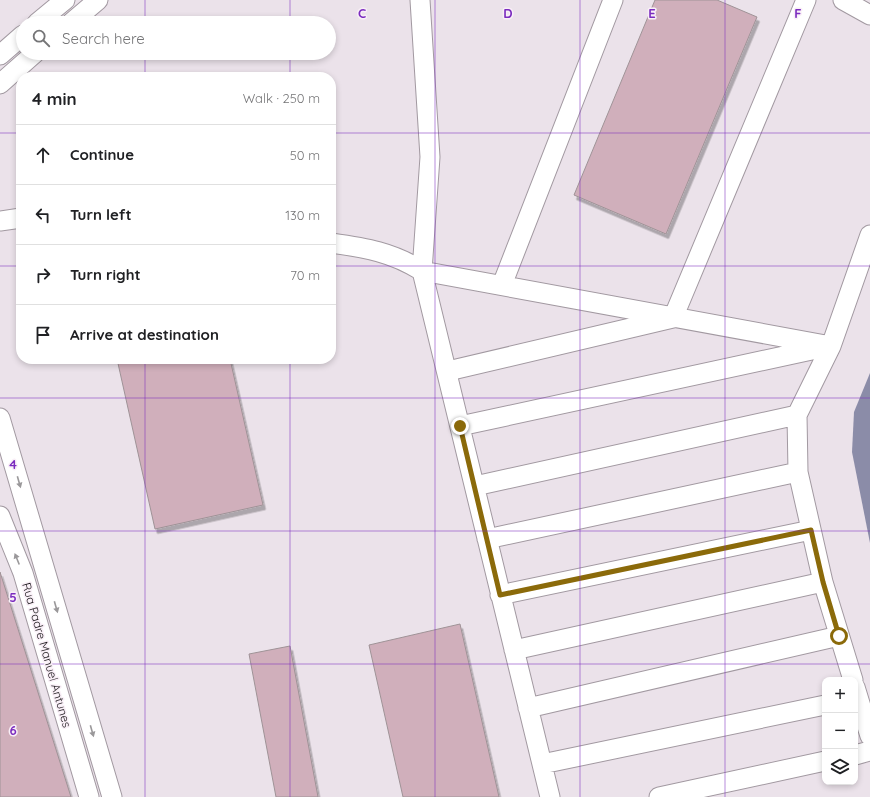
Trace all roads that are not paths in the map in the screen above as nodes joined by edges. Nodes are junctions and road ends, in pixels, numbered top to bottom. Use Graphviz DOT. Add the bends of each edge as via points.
graph roads {
  1 [pos="65,0"];
  2 [pos="98,0"];
  3 [pos="420,0"];
  4 [pos="613,0"];
  5 [pos="806,0"];
  6 [pos="843,0"];
  7 [pos="46,16"];
  8 [pos="79,16"];
  9 [pos="870,16"];
  10 [pos="16,41"];
  11 [pos="0,55"];
  12 [pos="27,60"];
  13 [pos="0,84"];
  14 [pos="16,219"];
  15 [pos="0,221"];
  16 [pos="870,235"];
  17 [pos="336,245"];
  18 [pos="422,271"];
  19 [pos="502,285"];
  20 [pos="673,318"];
  21 [pos="831,346"];
  22 [pos="448,371"];
  23 [pos="797,415"];
  24 [pos="0,418"];
  25 [pos="460,426"];
  26 [pos="798,472"];
  27 [pos="475,486"];
  28 [pos="0,516"];
  29 [pos="811,530"];
  30 [pos="487,539"];
  31 [pos="823,582"];
  32 [pos="500,595"];
  33 [pos="839,636"];
  34 [pos="514,650"];
  35 [pos="852,677"];
  36 [pos="858,701"];
  37 [pos="822,707"];
  38 [pos="528,708"];
  39 [pos="870,736"];
  40 [pos="870,751"];
  41 [pos="858,754"];
  42 [pos="822,762"];
  43 [pos="542,764"];
  44 [pos="89,797"];
  45 [pos="112,797"];
  46 [pos="550,797"];
  47 [pos="659,797"];
  1 -- 7 [label="lane"];
  2 -- 8 [label="lane"];
  3 -- 18 [label="lane" via="430,157"];
  4 -- 19 [label="lane"];
  5 -- 20 [label="lane"];
  6 -- 9 [label="lane"];
  10 -- 11 [label="lane"];
  12 -- 13 [label="lane"];
  14 -- 15 [label="lane"];
  16 -- 21 [label="lane"];
  17 -- 18 [label="lane" via="378,251 403,259"];
  18 -- 19 [label="lane"];
  18 -- 22 [label="lane"];
  19 -- 20 [label="lane"];
  20 -- 21 [label="lane"];
  20 -- 22 [label="lane"];
  21 -- 23 [label="lane"];
  21 -- 25 [label="lane"];
  22 -- 25 [label="lane"];
  23 -- 26 [label="lane"];
  23 -- 27 [label="lane"];
  24 -- 45 [label="lane, one-way"];
  25 -- 27 [label="lane"];
  26 -- 29 [label="lane"];
  26 -- 30 [label="lane"];
  27 -- 30 [label="lane"];
  44 -- 28 [label="lane, Rua Padre Manuel Antunes, one-way" via="23,573"];
  29 -- 31 [label="lane"];
  29 -- 32 [label="lane"];
  30 -- 32 [label="lane"];
  31 -- 33 [label="lane"];
  31 -- 34 [label="lane"];
  32 -- 34 [label="lane"];
  33 -- 35 [label="lane"];
  33 -- 38 [label="lane"];
  34 -- 38 [label="lane"];
  36 -- 39 [label="lane"];
  37 -- 43 [label="lane"];
  38 -- 43 [label="lane"];
  40 -- 41 [label="lane"];
  42 -- 47 [label="lane"];
  43 -- 46 [label="lane"];
}
